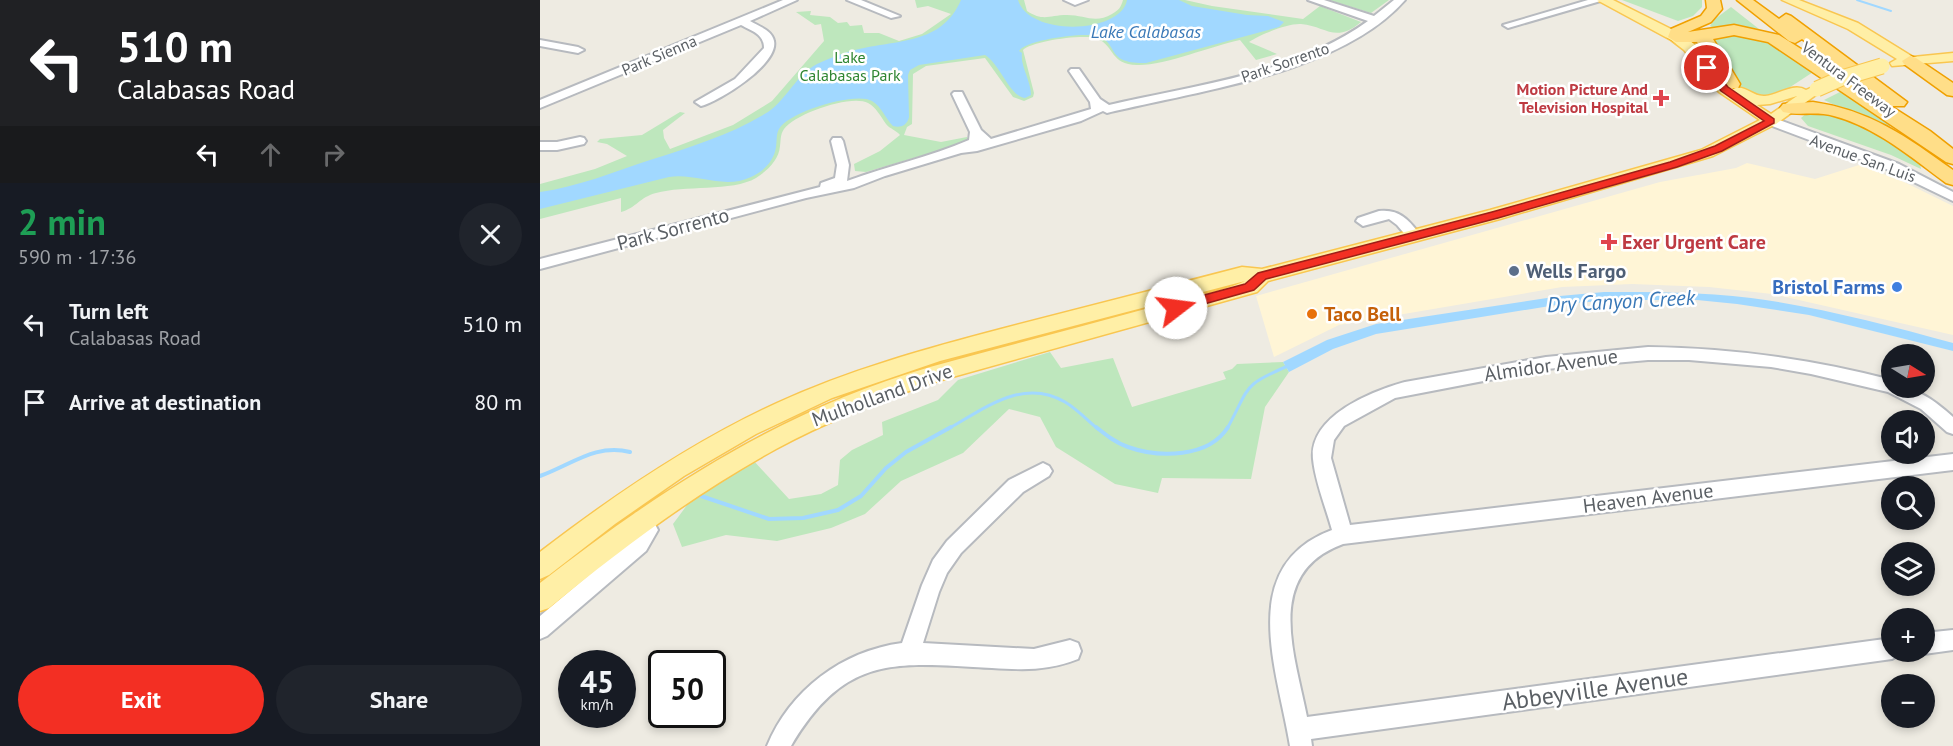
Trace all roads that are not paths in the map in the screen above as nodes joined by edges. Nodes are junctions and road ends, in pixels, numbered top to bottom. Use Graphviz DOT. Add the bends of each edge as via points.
graph roads {
  1 [pos="792,0"];
  2 [pos="852,0"];
  3 [pos="1069,0"];
  4 [pos="1083,0"];
  5 [pos="1313,0"];
  6 [pos="1400,0"];
  7 [pos="1599,0"];
  8 [pos="1603,0"];
  9 [pos="1713,0"];
  10 [pos="1744,0"];
  11 [pos="1761,0"];
  12 [pos="1788,0"];
  13 [pos="781,2"];
  14 [pos="895,16"];
  15 [pos="1377,20"];
  16 [pos="741,21"];
  17 [pos="1508,25"];
  18 [pos="1707,35"];
  19 [pos="1676,37"];
  20 [pos="540,43"];
  21 [pos="578,50"];
  22 [pos="1953,57"];
  23 [pos="1910,61"];
  24 [pos="1075,71"];
  25 [pos="1732,84"];
  26 [pos="1817,89"];
  27 [pos="1953,91"];
  28 [pos="958,94"];
  29 [pos="701,102"];
  30 [pos="540,104"];
  31 [pos="1790,108"];
  32 [pos="1102,110"];
  33 [pos="1771,121"];
  34 [pos="580,141"];
  35 [pos="837,141"];
  36 [pos="980,141"];
  37 [pos="1945,144"];
  38 [pos="540,146"];
  39 [pos="1953,158"];
  40 [pos="1953,179"];
  41 [pos="848,182"];
  42 [pos="1953,197"];
  43 [pos="1363,222"];
  44 [pos="1413,235"];
  45 [pos="540,264"];
  46 [pos="1112,316"];
  47 [pos="1881,385"];
  48 [pos="1915,398"];
  49 [pos="1953,427"];
  50 [pos="1953,462"];
  51 [pos="1043,471"];
  52 [pos="642,519"];
  53 [pos="1343,535"];
  54 [pos="540,567"];
  55 [pos="540,599"];
  56 [pos="540,629"];
  57 [pos="1953,640"];
  58 [pos="1935,642"];
  59 [pos="1881,650"];
  60 [pos="1070,651"];
  61 [pos="909,653"];
  62 [pos="1300,738"];
  63 [pos="778,746"];
  1 -- 13 [label="street, Park Sienna"];
  2 -- 14 [label="street"];
  3 -- 4 [label="street"];
  5 -- 15 [label="street"];
  6 -- 15 [label="street, Park Sorrento"];
  7 -- 17 [label="street"];
  8 -- 19 [label="main road"];
  9 -- 19 [label="highway" via="1710,16 1676,32"];
  10 -- 37 [label="highway, Ventura Freeway"];
  11 -- 37 [label="highway, Ventura Freeway"];
  12 -- 23 [label="main road" via="1853,26"];
  13 -- 16 [label="street, Park Sienna"];
  15 -- 32 [label="street, Park Sorrento" via="1347,39 1287,64 1149,104"];
  16 -- 29 [label="street" via="764,33 769,48 729,90"];
  16 -- 30 [label="street, Park Sienna"];
  18 -- 19 [label="highway"];
  18 -- 25 [label="highway" via="1706,44"];
  18 -- 37 [label="highway" via="1745,31 1784,43"];
  19 -- 25 [label="main road" via="1694,47"];
  19 -- 33 [label="main road" via="1724,89"];
  20 -- 21 [label="street"];
  22 -- 23 [label="main road, Mulholland Drive"];
  23 -- 26 [label="main road, Mulholland Drive, bridge" via="1842,78"];
  23 -- 27 [label="highway"];
  24 -- 32 [label="street"];
  25 -- 26 [label="main road" via="1743,94 1770,101"];
  26 -- 31 [label="main road, Mulholland Drive"];
  28 -- 36 [label="street"];
  31 -- 33 [label="main road, Mulholland Drive"];
  31 -- 40 [label="highway" via="1822,106 1866,121"];
  32 -- 36 [label="street, Park Sorrento" via="1014,136"];
  33 -- 42 [label="street, Avenue San Luis" via="1909,174"];
  33 -- 44 [label="main road, Mulholland Drive" via="1698,156"];
  34 -- 38 [label="street"];
  35 -- 41 [label="street"];
  36 -- 41 [label="street, Park Sorrento"];
  37 -- 39 [label="highway, Ventura Freeway"];
  41 -- 45 [label="street, Park Sorrento"];
  43 -- 44 [label="street" via="1393,215"];
  44 -- 46 [label="main road, Mulholland Drive" via="1262,276 1250,287"];
  46 -- 52 [label="main road, Mulholland Drive" via="838,408 739,457"];
  46 -- 54 [label="main road, Mulholland Drive" via="899,364 797,404 665,476 609,513"];
  47 -- 53 [label="street, Almidor Avenue" via="1777,361 1664,353 1565,360 1390,393 1338,422 1325,438 1322,458"];
  48 -- 49 [label="street, Almidor Avenue"];
  50 -- 53 [label="street, Heaven Avenue"];
  51 -- 61 [label="street" via="1016,486 954,547 929,592"];
  52 -- 55 [label="main road, Mulholland Drive"];
  52 -- 56 [label="street" via="648,530 639,545"];
  53 -- 62 [label="street, Heaven Avenue" via="1309,551 1291,572 1280,601 1281,629"];
  57 -- 58 [label="street"];
  59 -- 62 [label="street, Abbeyville Avenue"];
  60 -- 61 [label="street" via="1034,660"];
  61 -- 63 [label="street" via="855,666 828,683 799,711"];
}
